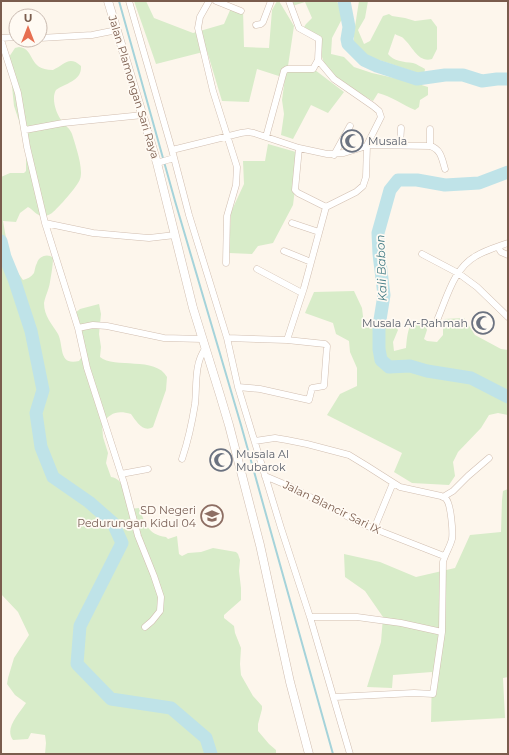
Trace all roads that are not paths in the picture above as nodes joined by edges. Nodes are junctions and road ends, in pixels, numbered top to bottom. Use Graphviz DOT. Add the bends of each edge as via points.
graph roads {
  1 [pos="108,1"];
  2 [pos="128,1"];
  3 [pos="209,1"];
  4 [pos="216,1"];
  5 [pos="271,1"];
  6 [pos="289,1"];
  7 [pos="241,11"];
  8 [pos="256,25"];
  9 [pos="117,30"];
  10 [pos="48,37"];
  11 [pos="1,39"];
  12 [pos="318,60"];
  13 [pos="143,115"];
  14 [pos="350,126"];
  15 [pos="401,128"];
  16 [pos="430,129"];
  17 [pos="25,130"];
  18 [pos="227,136"];
  19 [pos="266,137"];
  20 [pos="367,145"];
  21 [pos="400,145"];
  22 [pos="430,146"];
  23 [pos="299,148"];
  24 [pos="172,150"];
  25 [pos="334,155"];
  26 [pos="174,158"];
  27 [pos="159,163"];
  28 [pos="445,169"];
  29 [pos="326,207"];
  30 [pos="45,223"];
  31 [pos="292,223"];
  32 [pos="319,232"];
  33 [pos="175,235"];
  34 [pos="508,243"];
  35 [pos="498,247"];
  36 [pos="284,251"];
  37 [pos="422,254"];
  38 [pos="508,255"];
  39 [pos="311,262"];
  40 [pos="226,263"];
  41 [pos="257,269"];
  42 [pos="458,273"];
  43 [pos="302,293"];
  44 [pos="508,317"];
  45 [pos="438,318"];
  46 [pos="78,328"];
  47 [pos="227,338"];
  48 [pos="202,340"];
  49 [pos="287,340"];
  50 [pos="205,349"];
  51 [pos="238,387"];
  52 [pos="255,441"];
  53 [pos="489,458"];
  54 [pos="182,459"];
  55 [pos="148,469"];
  56 [pos="121,474"];
  57 [pos="265,476"];
  58 [pos="393,483"];
  59 [pos="443,497"];
  60 [pos="374,529"];
  61 [pos="444,556"];
  62 [pos="310,617"];
  63 [pos="145,627"];
  64 [pos="442,632"];
  65 [pos="334,697"];
  66 [pos="309,754"];
  67 [pos="350,754"];
  1 -- 9 [label="street, Jalan Plamongan Sari Raya"];
  2 -- 24 [label="street"];
  3 -- 18 [label="street" via="200,17 198,28"];
  4 -- 7 [label="street"];
  5 -- 8 [label="street" via="263,22"];
  6 -- 12 [label="street" via="299,28 319,39"];
  9 -- 10 [label="street"];
  9 -- 13 [label="street, Jalan Plamongan Sari Raya"];
  11 -- 17 [label="street" via="18,93"];
  12 -- 19 [label="street" via="313,69 284,71"];
  12 -- 20 [label="street" via="334,79 379,111 380,120"];
  13 -- 17 [label="street" via="63,123"];
  13 -- 27 [label="street, Jalan Plamongan Sari Raya"];
  14 -- 25 [label="street"];
  15 -- 21 [label="street"];
  16 -- 22 [label="street"];
  17 -- 30 [label="street"];
  18 -- 19 [label="street" via="248,132"];
  18 -- 24 [label="street"];
  18 -- 40 [label="street" via="237,167 236,185 227,216"];
  19 -- 23 [label="street"];
  20 -- 21 [label="street"];
  20 -- 25 [label="street"];
  20 -- 29 [label="street" via="366,177 363,186"];
  21 -- 22 [label="street"];
  22 -- 28 [label="street" via="438,151"];
  23 -- 25 [label="street"];
  23 -- 29 [label="street" via="295,190"];
  24 -- 26 [label="street"];
  26 -- 27 [label="street"];
  26 -- 47 [label="street"];
  27 -- 33 [label="street, Jalan Plamongan Sari Raya"];
  29 -- 32 [label="street"];
  30 -- 33 [label="street" via="93,233 149,238"];
  30 -- 46 [label="street"];
  31 -- 32 [label="street"];
  32 -- 39 [label="street"];
  33 -- 48 [label="street, Jalan Plamongan Sari Raya"];
  34 -- 35 [label="street"];
  35 -- 38 [label="street" via="501,252"];
  35 -- 42 [label="street" via="476,256"];
  36 -- 39 [label="street"];
  37 -- 42 [label="street"];
  39 -- 43 [label="street"];
  41 -- 43 [label="street"];
  42 -- 44 [label="street" via="477,287"];
  42 -- 45 [label="street"];
  43 -- 49 [label="street"];
  46 -- 48 [label="street" via="107,326 164,338"];
  46 -- 56 [label="street" via="87,368"];
  47 -- 49 [label="street"];
  47 -- 51 [label="street"];
  48 -- 50 [label="street, Jalan Plamongan Sari Raya"];
  49 -- 51 [label="street" via="327,345 324,386 312,389 308,400 260,389"];
  50 -- 54 [label="street" via="198,363 195,404"];
  50 -- 66 [label="street, Jalan Plamongan Sari Raya" via="220,395 260,545 290,682"];
  51 -- 52 [label="street"];
  52 -- 57 [label="street"];
  52 -- 58 [label="street" via="275,438 348,455"];
  53 -- 59 [label="street"];
  55 -- 56 [label="street"];
  56 -- 63 [label="street" via="138,536 161,597 160,611"];
  57 -- 60 [label="street, Jalan Blancir Sari IX"];
  57 -- 62 [label="street"];
  58 -- 59 [label="street"];
  58 -- 60 [label="street"];
  59 -- 61 [label="street" via="448,504 452,537"];
  60 -- 61 [label="street, Jalan Blancir Sari IX"];
  61 -- 64 [label="street"];
  62 -- 64 [label="street" via="357,617"];
  62 -- 65 [label="street"];
  64 -- 65 [label="street" via="433,694"];
  65 -- 67 [label="street"];
}
